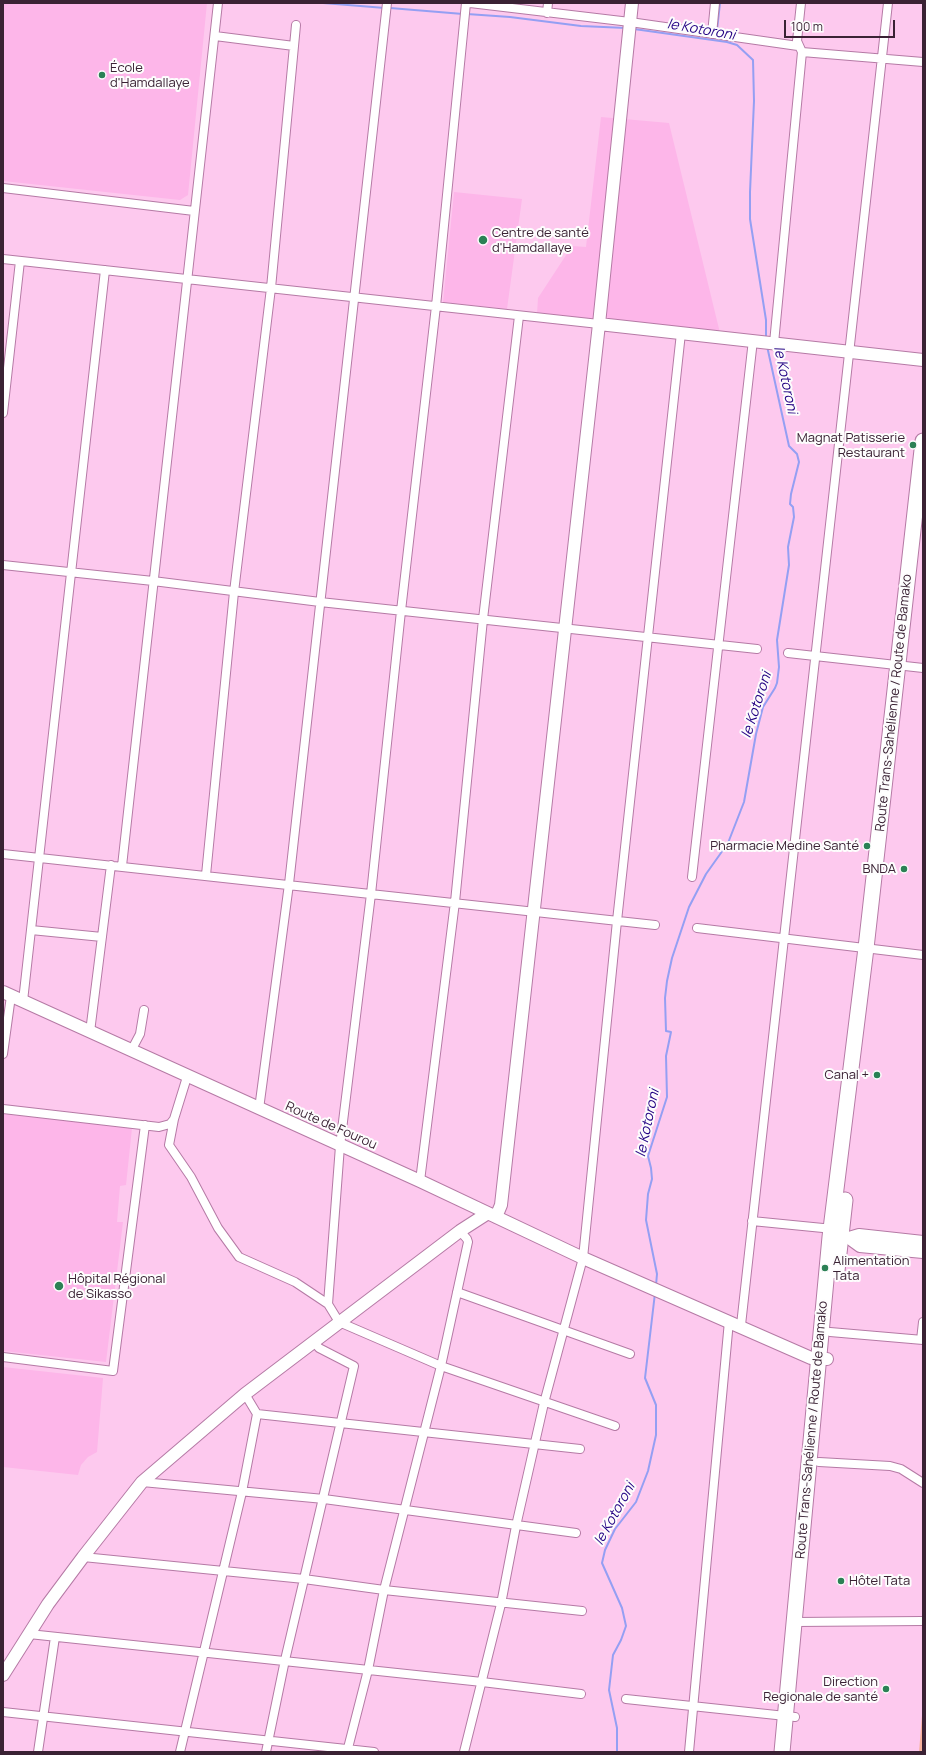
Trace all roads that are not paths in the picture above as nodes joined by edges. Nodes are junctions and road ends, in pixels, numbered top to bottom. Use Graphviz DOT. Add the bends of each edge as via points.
graph roads {
  1 [pos="218,3"];
  2 [pos="387,3"];
  3 [pos="548,3"];
  4 [pos="632,3"];
  5 [pos="715,3"];
  6 [pos="801,3"];
  7 [pos="888,3"];
  8 [pos="467,5"];
  9 [pos="547,13"];
  10 [pos="296,25"];
  11 [pos="629,27"];
  12 [pos="712,34"];
  13 [pos="215,36"];
  14 [pos="294,46"];
  15 [pos="800,49"];
  16 [pos="883,58"];
  17 [pos="923,62"];
  18 [pos="3,188"];
  19 [pos="194,211"];
  20 [pos="3,259"];
  21 [pos="20,261"];
  22 [pos="105,270"];
  23 [pos="186,279"];
  24 [pos="270,288"];
  25 [pos="354,297"];
  26 [pos="436,306"];
  27 [pos="519,316"];
  28 [pos="599,324"];
  29 [pos="681,333"];
  30 [pos="756,340"];
  31 [pos="774,343"];
  32 [pos="850,352"];
  33 [pos="923,360"];
  34 [pos="3,413"];
  35 [pos="923,441"];
  36 [pos="923,531"];
  37 [pos="3,565"];
  38 [pos="72,572"];
  39 [pos="153,581"];
  40 [pos="234,592"];
  41 [pos="320,602"];
  42 [pos="400,611"];
  43 [pos="483,619"];
  44 [pos="565,628"];
  45 [pos="649,637"];
  46 [pos="718,644"];
  47 [pos="756,649"];
  48 [pos="788,653"];
  49 [pos="816,656"];
  50 [pos="903,666"];
  51 [pos="923,668"];
  52 [pos="3,854"];
  53 [pos="38,859"];
  54 [pos="111,865"];
  55 [pos="122,866"];
  56 [pos="206,875"];
  57 [pos="692,877"];
  58 [pos="289,884"];
  59 [pos="371,894"];
  60 [pos="455,902"];
  61 [pos="533,912"];
  62 [pos="617,921"];
  63 [pos="655,925"];
  64 [pos="697,928"];
  65 [pos="31,930"];
  66 [pos="102,937"];
  67 [pos="784,938"];
  68 [pos="871,949"];
  69 [pos="923,955"];
  70 [pos="7,994"];
  71 [pos="22,1001"];
  72 [pos="144,1010"];
  73 [pos="90,1032"];
  74 [pos="131,1051"];
  75 [pos="3,1054"];
  76 [pos="188,1077"];
  77 [pos="3,1109"];
  78 [pos="259,1109"];
  79 [pos="174,1119"];
  80 [pos="145,1124"];
  81 [pos="340,1146"];
  82 [pos="420,1181"];
  83 [pos="492,1215"];
  84 [pos="752,1221"];
  85 [pos="460,1231"];
  86 [pos="839,1234"];
  87 [pos="923,1242"];
  88 [pos="923,1252"];
  89 [pos="583,1258"];
  90 [pos="457,1292"];
  91 [pos="328,1304"];
  92 [pos="339,1322"];
  93 [pos="923,1322"];
  94 [pos="735,1323"];
  95 [pos="563,1330"];
  96 [pos="830,1332"];
  97 [pos="922,1340"];
  98 [pos="313,1342"];
  99 [pos="630,1354"];
  100 [pos="3,1357"];
  101 [pos="823,1359"];
  102 [pos="441,1366"];
  103 [pos="245,1394"];
  104 [pos="544,1403"];
  105 [pos="257,1414"];
  106 [pos="340,1423"];
  107 [pos="615,1426"];
  108 [pos="424,1432"];
  109 [pos="536,1444"];
  110 [pos="580,1449"];
  111 [pos="819,1462"];
  112 [pos="142,1482"];
  113 [pos="923,1483"];
  114 [pos="242,1492"];
  115 [pos="324,1499"];
  116 [pos="404,1511"];
  117 [pos="516,1526"];
  118 [pos="576,1533"];
  119 [pos="83,1556"];
  120 [pos="224,1572"];
  121 [pos="304,1579"];
  122 [pos="384,1590"];
  123 [pos="501,1604"];
  124 [pos="582,1611"];
  125 [pos="923,1621"];
  126 [pos="800,1622"];
  127 [pos="29,1634"];
  128 [pos="55,1637"];
  129 [pos="204,1652"];
  130 [pos="285,1660"];
  131 [pos="368,1670"];
  132 [pos="3,1676"];
  133 [pos="482,1682"];
  134 [pos="581,1694"];
  135 [pos="626,1699"];
  136 [pos="692,1705"];
  137 [pos="3,1712"];
  138 [pos="43,1716"];
  139 [pos="790,1716"];
  140 [pos="184,1731"];
  141 [pos="268,1740"];
  142 [pos="348,1750"];
  143 [pos="38,1752"];
  144 [pos="180,1752"];
  145 [pos="266,1752"];
  146 [pos="374,1752"];
  147 [pos="464,1752"];
  148 [pos="689,1752"];
  149 [pos="782,1752"];
  150 [pos="792,1752"];
  1 -- 13 [label="street"];
  2 -- 25 [label="street"];
  3 -- 9 [label="street"];
  4 -- 11 [label="street"];
  5 -- 12 [label="street"];
  6 -- 15 [label="street" via="797,41"];
  7 -- 16 [label="street"];
  8 -- 9 [label="street"];
  8 -- 26 [label="street"];
  9 -- 11 [label="street"];
  10 -- 14 [label="street"];
  11 -- 12 [label="street"];
  11 -- 28 [label="street"];
  12 -- 15 [label="street"];
  13 -- 14 [label="street"];
  13 -- 19 [label="street"];
  14 -- 24 [label="street"];
  15 -- 16 [label="street"];
  15 -- 31 [label="street"];
  16 -- 17 [label="street"];
  16 -- 32 [label="street"];
  18 -- 19 [label="street"];
  19 -- 23 [label="street"];
  20 -- 21 [label="street"];
  21 -- 22 [label="street"];
  21 -- 34 [label="street"];
  22 -- 23 [label="street"];
  22 -- 38 [label="street"];
  23 -- 24 [label="street"];
  23 -- 39 [label="street"];
  24 -- 25 [label="street"];
  24 -- 40 [label="street"];
  25 -- 26 [label="street"];
  25 -- 41 [label="street"];
  26 -- 27 [label="street"];
  26 -- 42 [label="street"];
  27 -- 28 [label="street"];
  27 -- 43 [label="street"];
  28 -- 29 [label="street"];
  28 -- 44 [label="street"];
  29 -- 30 [label="street"];
  29 -- 45 [label="street"];
  30 -- 31 [label="street"];
  30 -- 46 [label="street"];
  31 -- 32 [label="street"];
  32 -- 33 [label="street"];
  32 -- 49 [label="street"];
  35 -- 50 [label="highway, Route Trans-Sahélienne / Route de Bamako"];
  36 -- 50 [label="highway, Route Trans-Sahélienne / Route de Bamako"];
  37 -- 38 [label="street"];
  38 -- 39 [label="street"];
  38 -- 53 [label="street"];
  39 -- 40 [label="street"];
  39 -- 55 [label="street"];
  40 -- 41 [label="street"];
  40 -- 56 [label="street"];
  41 -- 42 [label="street"];
  41 -- 58 [label="street"];
  42 -- 43 [label="street"];
  42 -- 59 [label="street"];
  43 -- 44 [label="street"];
  43 -- 60 [label="street"];
  44 -- 45 [label="street"];
  44 -- 61 [label="street"];
  45 -- 46 [label="street"];
  45 -- 62 [label="street"];
  46 -- 47 [label="street"];
  46 -- 57 [label="street"];
  48 -- 49 [label="street"];
  49 -- 50 [label="street"];
  49 -- 67 [label="street"];
  50 -- 51 [label="street"];
  50 -- 68 [label="highway, Route Trans-Sahélienne / Route de Bamako"];
  52 -- 53 [label="street"];
  53 -- 54 [label="street"];
  53 -- 65 [label="street"];
  54 -- 55 [label="street"];
  54 -- 66 [label="street"];
  55 -- 56 [label="street"];
  56 -- 58 [label="street"];
  58 -- 59 [label="street"];
  58 -- 78 [label="street"];
  59 -- 60 [label="street"];
  59 -- 81 [label="street"];
  60 -- 61 [label="street"];
  60 -- 82 [label="street"];
  61 -- 62 [label="street"];
  61 -- 83 [label="street" via="501,1205"];
  62 -- 63 [label="street"];
  62 -- 89 [label="street"];
  64 -- 67 [label="street"];
  65 -- 66 [label="street"];
  65 -- 71 [label="street"];
  66 -- 73 [label="street"];
  67 -- 68 [label="street"];
  67 -- 84 [label="street"];
  68 -- 69 [label="street"];
  68 -- 86 [label="highway, Route Trans-Sahélienne / Route de Bamako"];
  70 -- 71 [label="street, Route de Fourou"];
  70 -- 75 [label="street"];
  71 -- 73 [label="street, Route de Fourou"];
  72 -- 74 [label="street" via="140,1034"];
  73 -- 74 [label="street, Route de Fourou"];
  74 -- 76 [label="street, Route de Fourou"];
  76 -- 78 [label="street, Route de Fourou"];
  76 -- 79 [label="street"];
  77 -- 80 [label="street"];
  78 -- 81 [label="street, Route de Fourou"];
  79 -- 80 [label="street" via="170,1124 159,1127"];
  79 -- 91 [label="street" via="169,1145 191,1177 218,1228 239,1256 295,1282"];
  80 -- 100 [label="street" via="113,1371"];
  81 -- 82 [label="street, Route de Fourou"];
  81 -- 91 [label="street"];
  82 -- 83 [label="street, Route de Fourou"];
  83 -- 85 [label="street"];
  83 -- 89 [label="street, Route de Fourou"];
  84 -- 86 [label="street"];
  84 -- 94 [label="street"];
  85 -- 90 [label="street" via="468,1242"];
  85 -- 92 [label="street"];
  86 -- 87 [label="street"];
  86 -- 88 [label="street" via="860,1246"];
  86 -- 96 [label="highway, Route Trans-Sahélienne / Route de Bamako"];
  86 -- 101 [label="highway, Route Trans-Sahélienne / Route de Bamako"];
  89 -- 94 [label="street, Route de Fourou"];
  89 -- 95 [label="street"];
  90 -- 95 [label="street"];
  90 -- 102 [label="street"];
  91 -- 92 [label="street"];
  92 -- 98 [label="street"];
  92 -- 102 [label="street"];
  93 -- 97 [label="street"];
  94 -- 101 [label="street, Route de Fourou" via="811,1358"];
  94 -- 136 [label="street"];
  95 -- 99 [label="street"];
  95 -- 104 [label="street"];
  96 -- 97 [label="street"];
  96 -- 101 [label="highway, Route Trans-Sahélienne / Route de Bamako"];
  98 -- 103 [label="street"];
  98 -- 106 [label="street" via="319,1348 354,1366"];
  101 -- 111 [label="highway, Route Trans-Sahélienne / Route de Bamako"];
  101 -- 126 [label="highway, Route Trans-Sahélienne / Route de Bamako"];
  102 -- 104 [label="street"];
  102 -- 108 [label="street"];
  103 -- 105 [label="street"];
  103 -- 112 [label="street"];
  104 -- 107 [label="street"];
  104 -- 109 [label="street"];
  105 -- 106 [label="street"];
  105 -- 114 [label="street"];
  106 -- 108 [label="street"];
  106 -- 115 [label="street"];
  108 -- 109 [label="street"];
  108 -- 116 [label="street"];
  109 -- 110 [label="street"];
  109 -- 117 [label="street"];
  111 -- 113 [label="street" via="890,1466 901,1469"];
  111 -- 126 [label="highway, Route Trans-Sahélienne / Route de Bamako"];
  112 -- 114 [label="street"];
  112 -- 119 [label="street"];
  114 -- 115 [label="street"];
  114 -- 120 [label="street"];
  115 -- 116 [label="street"];
  115 -- 121 [label="street"];
  116 -- 117 [label="street"];
  116 -- 122 [label="street"];
  117 -- 118 [label="street"];
  117 -- 123 [label="street"];
  119 -- 120 [label="street"];
  119 -- 127 [label="street"];
  120 -- 121 [label="street"];
  120 -- 129 [label="street"];
  121 -- 122 [label="street"];
  121 -- 130 [label="street"];
  122 -- 123 [label="street"];
  122 -- 131 [label="street"];
  123 -- 124 [label="street"];
  123 -- 133 [label="street"];
  125 -- 126 [label="street"];
  126 -- 139 [label="highway, Route Trans-Sahélienne / Route de Bamako"];
  127 -- 128 [label="street"];
  127 -- 132 [label="street"];
  128 -- 129 [label="street"];
  128 -- 138 [label="street"];
  129 -- 130 [label="street"];
  129 -- 140 [label="street"];
  130 -- 131 [label="street"];
  130 -- 141 [label="street"];
  131 -- 133 [label="street"];
  131 -- 142 [label="street"];
  133 -- 134 [label="street"];
  133 -- 147 [label="street"];
  135 -- 136 [label="street"];
  136 -- 139 [label="street"];
  136 -- 148 [label="street"];
  137 -- 138 [label="street"];
  138 -- 140 [label="street"];
  138 -- 143 [label="street"];
  139 -- 149 [label="highway, Route Trans-Sahélienne / Route de Bamako"];
  139 -- 150 [label="highway, Route Trans-Sahélienne / Route de Bamako"];
  140 -- 141 [label="street"];
  140 -- 144 [label="street"];
  141 -- 142 [label="street"];
  141 -- 145 [label="street"];
  142 -- 146 [label="street"];
}
